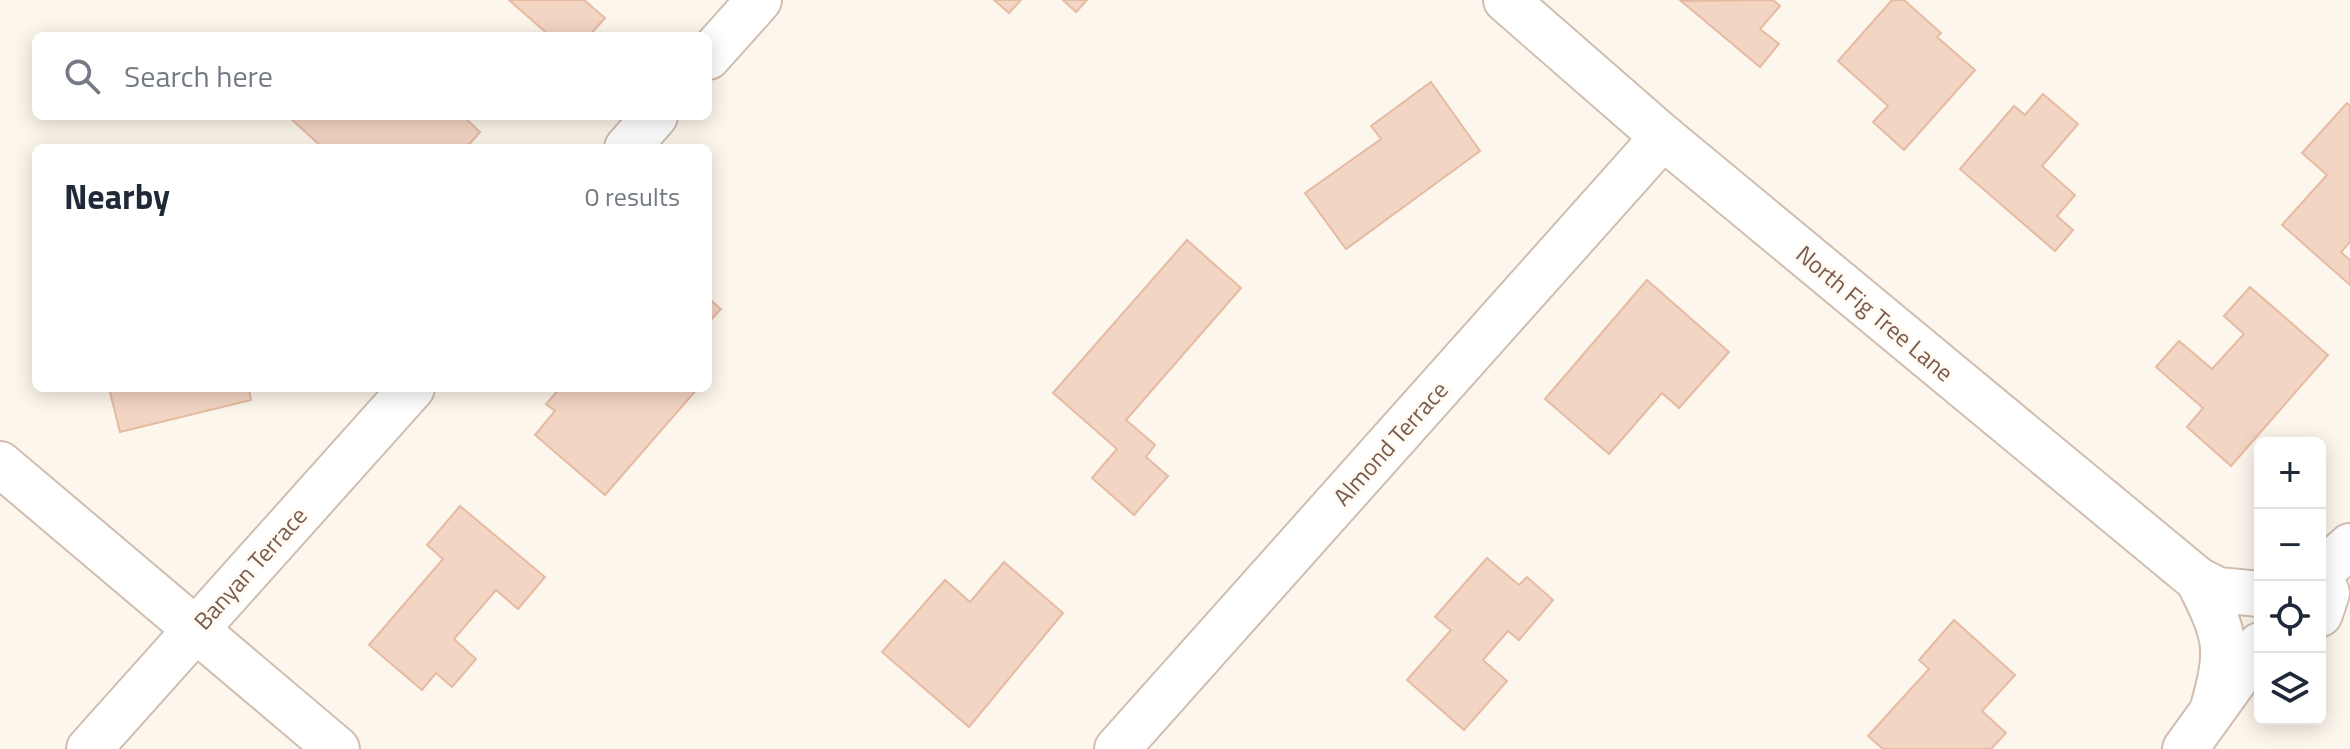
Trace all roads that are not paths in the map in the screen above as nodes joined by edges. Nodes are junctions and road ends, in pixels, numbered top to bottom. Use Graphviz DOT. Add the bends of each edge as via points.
graph roads {
  1 [pos="759,0"];
  2 [pos="1506,0"];
  3 [pos="712,53"];
  4 [pos="652,120"];
  5 [pos="1663,137"];
  6 [pos="630,144"];
  7 [pos="408,392"];
  8 [pos="0,464"];
  9 [pos="2350,546"];
  10 [pos="2198,580"];
  11 [pos="2327,589"];
  12 [pos="2254,593"];
  13 [pos="195,629"];
  14 [pos="2254,653"];
  15 [pos="2213,708"];
  16 [pos="89,749"];
  17 [pos="337,749"];
  18 [pos="1117,749"];
  19 [pos="2185,749"];
  1 -- 3 [label="street"];
  2 -- 5 [label="street, North Fig Tree Lane"];
  4 -- 6 [label="street"];
  5 -- 10 [label="street, North Fig Tree Lane"];
  5 -- 18 [label="street, Almond Terrace"];
  7 -- 13 [label="street, Banyan Terrace"];
  8 -- 13 [label="street"];
  9 -- 11 [label="street"];
  10 -- 12 [label="street, North Fig Tree Lane" via="2218,590"];
  10 -- 15 [label="street" via="2223,630 2224,667"];
  13 -- 16 [label="street, Banyan Terrace"];
  13 -- 17 [label="street"];
  14 -- 15 [label="street"];
  15 -- 19 [label="street"];
}
